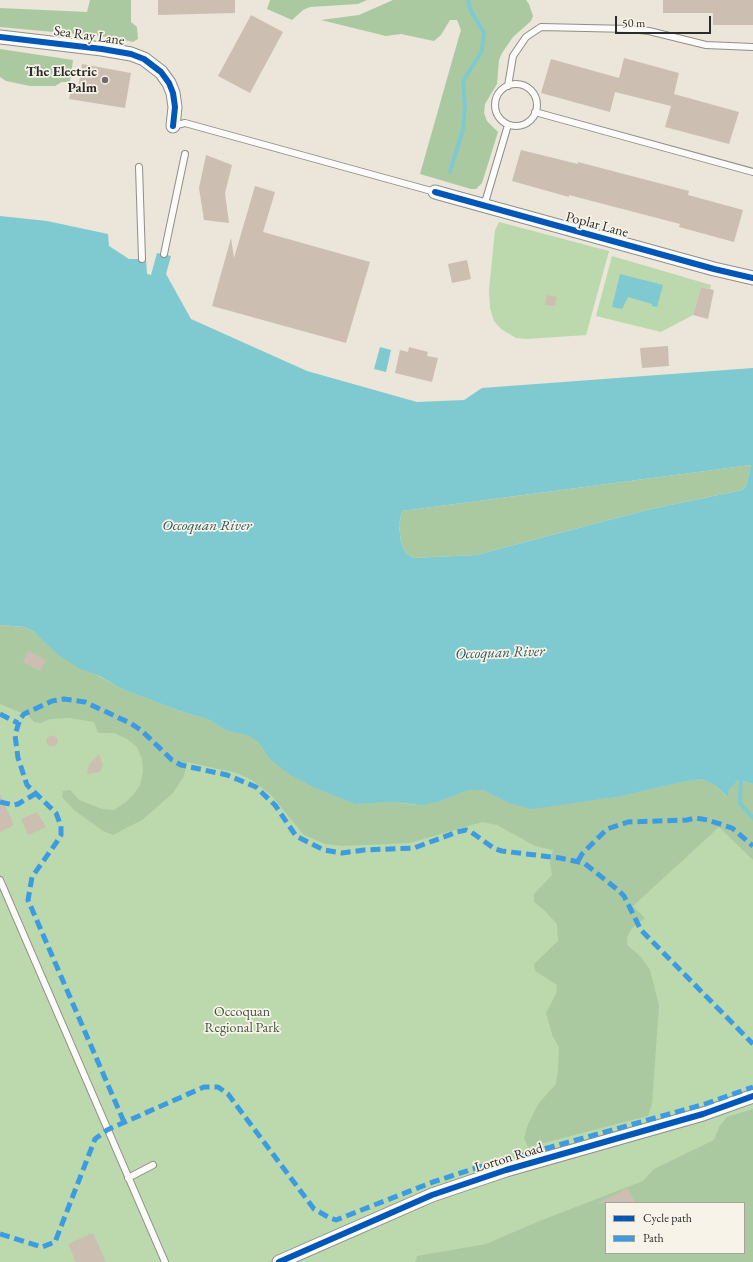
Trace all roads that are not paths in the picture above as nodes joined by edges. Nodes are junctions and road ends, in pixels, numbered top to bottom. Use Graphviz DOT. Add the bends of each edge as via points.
graph roads {
  1 [pos="0,37"];
  2 [pos="753,47"];
  3 [pos="508,86"];
  4 [pos="536,112"];
  5 [pos="508,125"];
  6 [pos="173,126"];
  7 [pos="185,154"];
  8 [pos="139,167"];
  9 [pos="753,172"];
  10 [pos="435,192"];
  11 [pos="484,206"];
  12 [pos="164,254"];
  13 [pos="142,259"];
  14 [pos="753,278"];
  15 [pos="0,880"];
  16 [pos="753,1096"];
  17 [pos="153,1165"];
  18 [pos="128,1178"];
  19 [pos="165,1262"];
  20 [pos="279,1262"];
  1 -- 6 [label="street, Sea Ray Lane" via="102,49 144,59 161,72 169,83 175,107"];
  2 -- 3 [label="lane" via="706,45 630,29 541,27 526,37 514,56"];
  3 -- 4 [label="lane" via="522,85 532,93"];
  3 -- 5 [label="lane" via="499,93 495,105 498,117"];
  4 -- 5 [label="lane" via="527,123"];
  4 -- 9 [label="lane"];
  5 -- 11 [label="lane"];
  6 -- 10 [label="lane" via="186,123"];
  7 -- 12 [label="lane"];
  8 -- 13 [label="lane"];
  10 -- 11 [label="street, Poplar Lane"];
  11 -- 14 [label="street, Poplar Lane"];
  15 -- 18 [label="lane"];
  16 -- 20 [label="street, Lorton Road" via="703,1114 506,1170 432,1195"];
  17 -- 18 [label="lane"];
  18 -- 19 [label="lane"];
}
